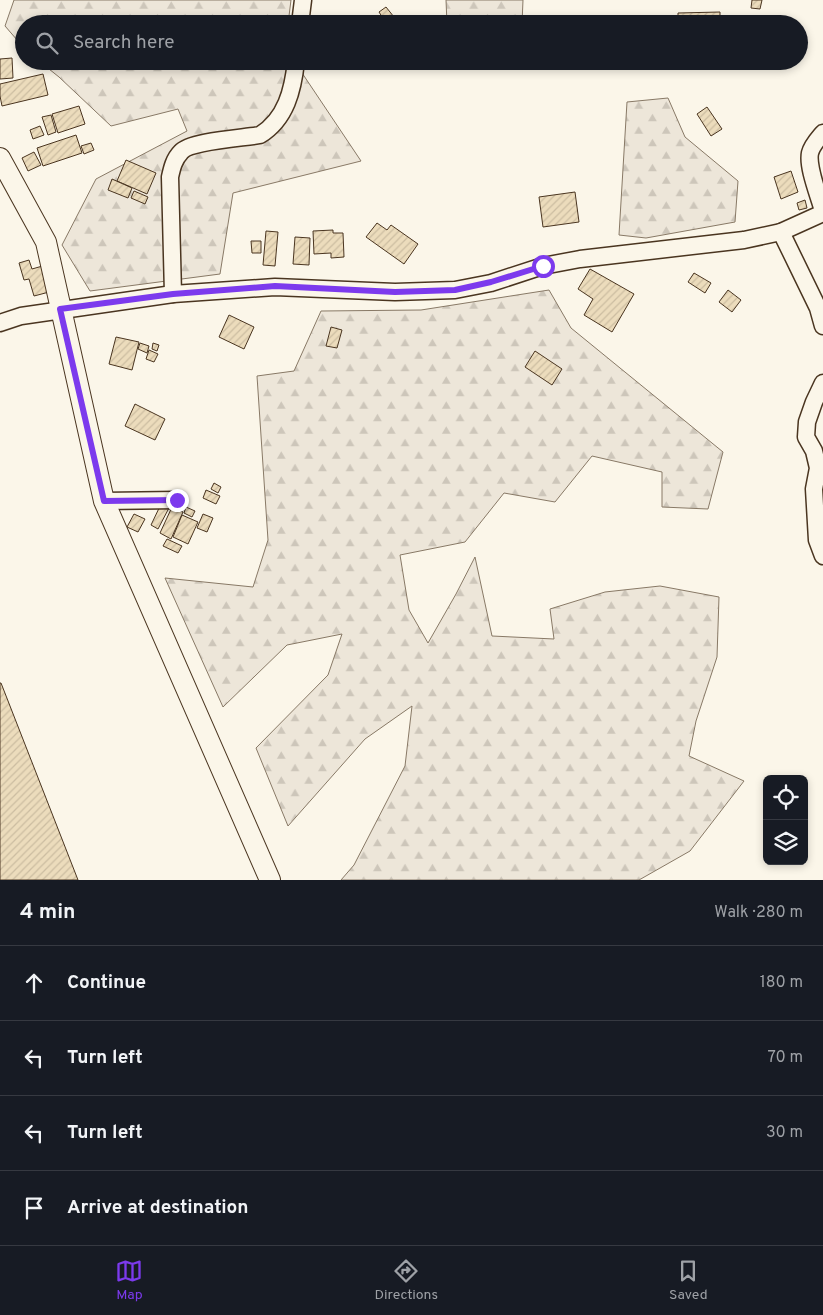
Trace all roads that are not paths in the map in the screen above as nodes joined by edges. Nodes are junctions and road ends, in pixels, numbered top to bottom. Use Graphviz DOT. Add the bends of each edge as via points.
graph roads {
  1 [pos="303,0"];
  2 [pos="301,15"];
  3 [pos="295,70"];
  4 [pos="823,133"];
  5 [pos="0,158"];
  6 [pos="823,212"];
  7 [pos="781,232"];
  8 [pos="173,294"];
  9 [pos="60,309"];
  10 [pos="0,323"];
  11 [pos="823,326"];
  12 [pos="823,383"];
  13 [pos="177,500"];
  14 [pos="104,501"];
  15 [pos="823,556"];
  16 [pos="270,880"];
  1 -- 2 [label="street"];
  3 -- 8 [label="street" via="282,115 268,130 260,135 195,145 182,150 173,163 170,177"];
  4 -- 6 [label="street" via="810,153 810,163"];
  5 -- 9 [label="street" via="46,242"];
  6 -- 7 [label="street"];
  7 -- 8 [label="street" via="744,240 571,261 455,290 385,292 275,286"];
  7 -- 11 [label="street" via="818,308"];
  8 -- 9 [label="street"];
  9 -- 10 [label="street"];
  9 -- 14 [label="street"];
  12 -- 15 [label="street" via="807,422 806,437 818,468 814,490 817,540"];
  13 -- 14 [label="street"];
  14 -- 16 [label="street"];
}
